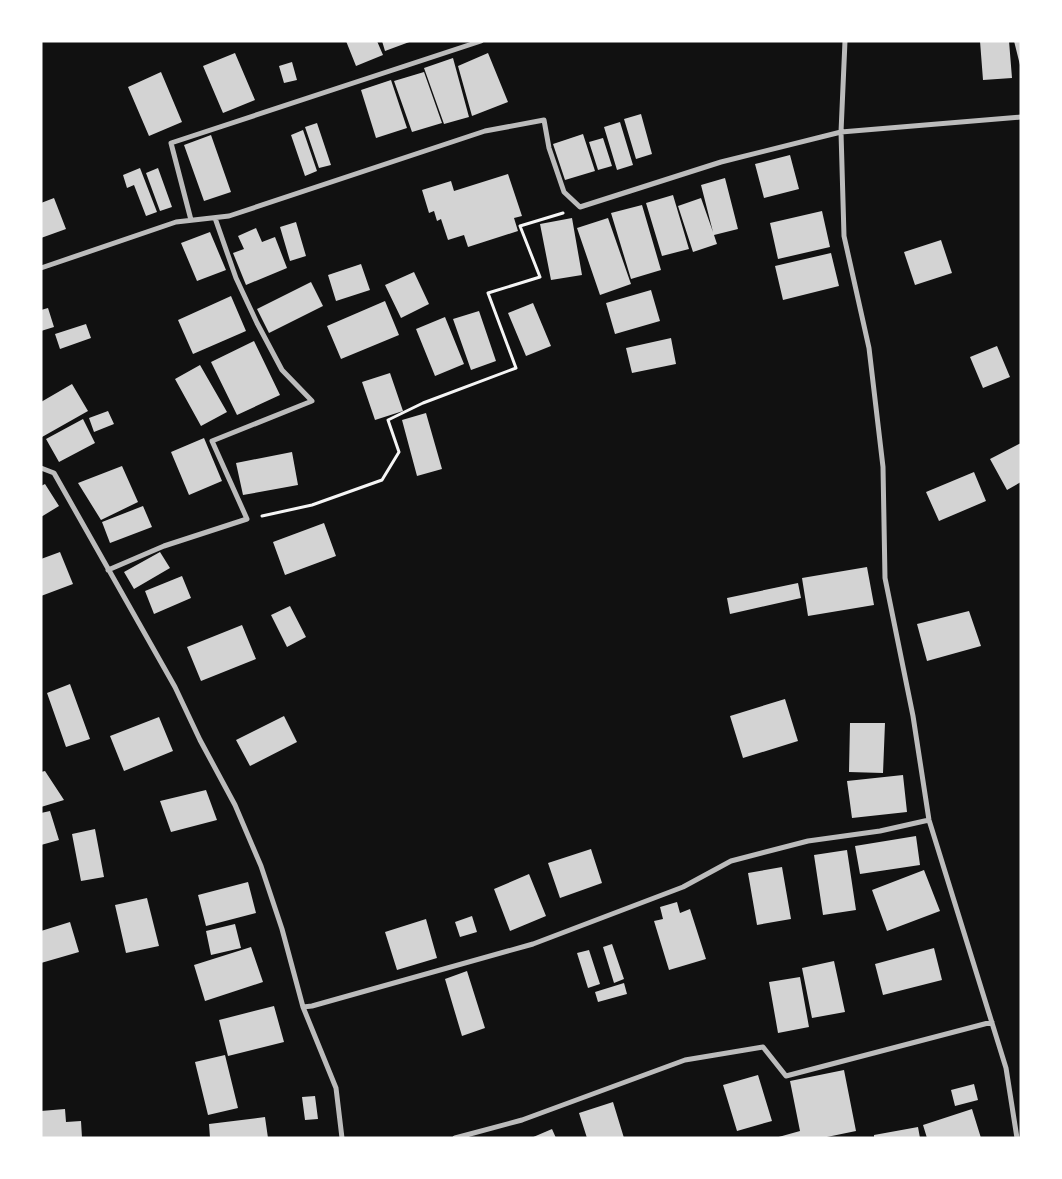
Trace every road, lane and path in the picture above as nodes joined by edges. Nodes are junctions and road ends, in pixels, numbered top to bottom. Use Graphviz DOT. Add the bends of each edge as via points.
graph roads {
  1 [pos="481,41"];
  2 [pos="845,41"];
  3 [pos="1021,117"];
  4 [pos="841,132"];
  5 [pos="580,208"];
  6 [pos="215,218"];
  7 [pos="191,220"];
  8 [pos="41,268"];
  9 [pos="41,468"];
  10 [pos="247,519"];
  11 [pos="108,570"];
  12 [pos="929,820"];
  13 [pos="303,1006"];
  14 [pos="992,1022"];
  15 [pos="342,1138"];
  16 [pos="455,1138"];
  17 [pos="1017,1138"];
  1 -- 7 [label="street" via="171,143"];
  2 -- 4 [label="street"];
  3 -- 4 [label="street"];
  4 -- 5 [label="street" via="721,162"];
  4 -- 12 [label="street" via="844,236 869,348 883,467 885,578 913,716"];
  5 -- 6 [label="street" via="564,192 549,148 544,120 485,131"];
  5 -- 10 [label="path" via="520,226 540,276 488,293 516,368 423,403 388,420 399,452 382,480 312,505"];
  6 -- 7 [label="street"];
  6 -- 10 [label="street" via="236,278 261,331 282,370 312,401 212,441"];
  7 -- 8 [label="street" via="176,222"];
  9 -- 11 [label="street" via="54,473"];
  10 -- 11 [label="street" via="164,546"];
  11 -- 13 [label="street" via="175,687 235,804 261,866"];
  12 -- 13 [label="street" via="808,841 732,861 683,887 533,944"];
  12 -- 14 [label="street"];
  13 -- 15 [label="street" via="336,1088"];
  14 -- 16 [label="street" via="786,1076 763,1047 685,1060 522,1120"];
  14 -- 17 [label="street" via="1006,1068"];
}
